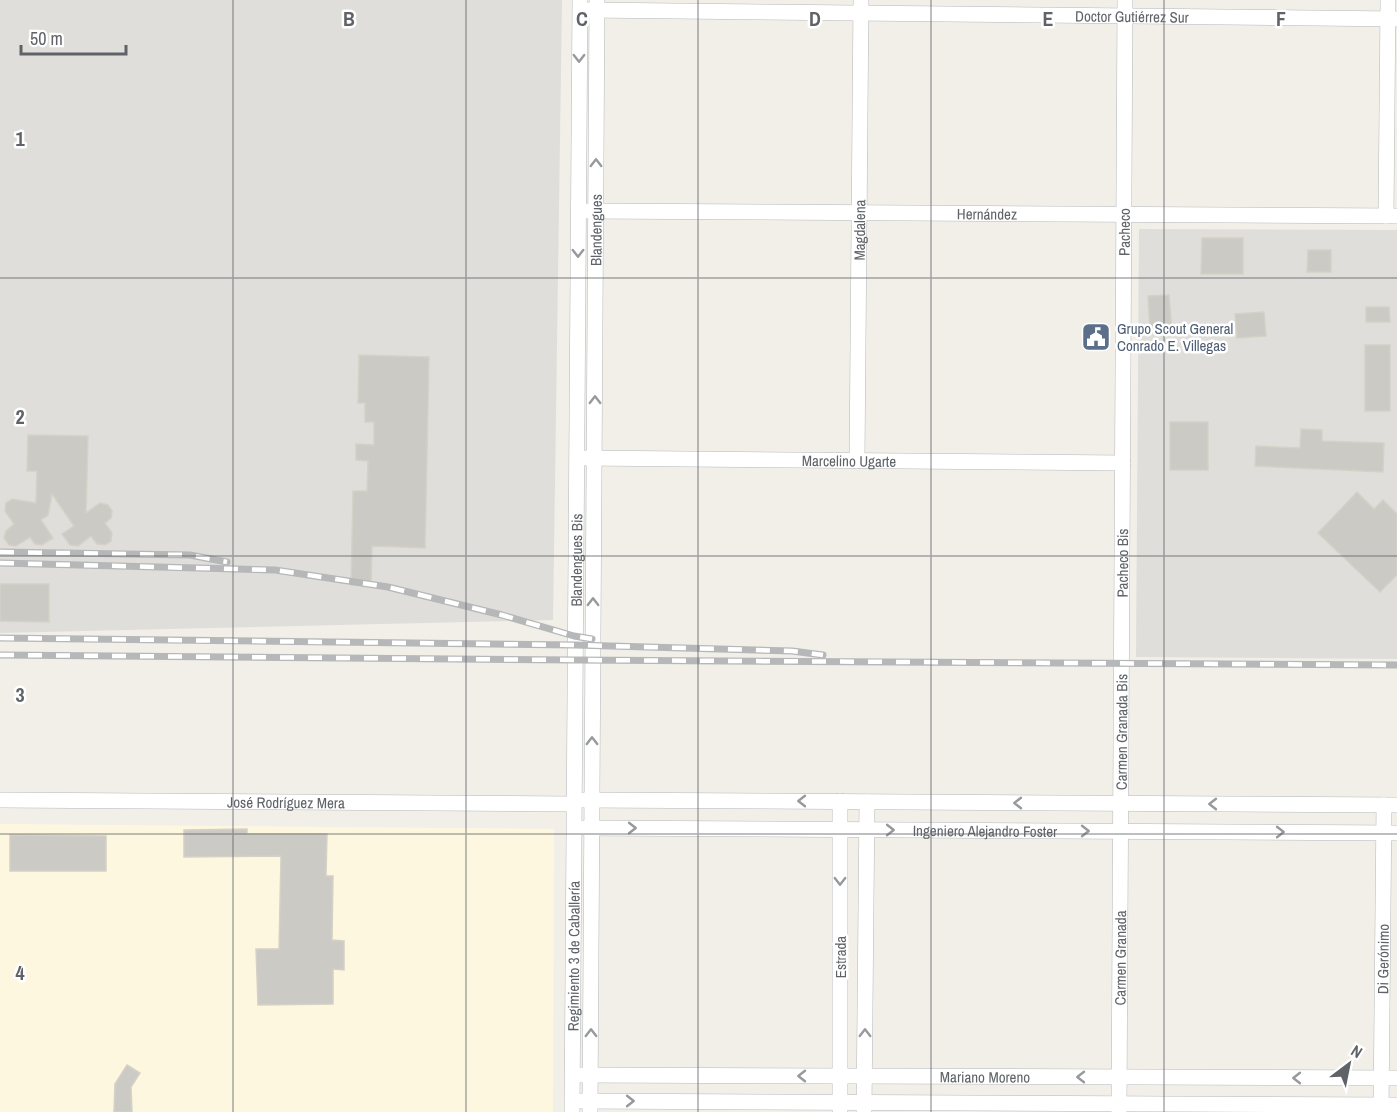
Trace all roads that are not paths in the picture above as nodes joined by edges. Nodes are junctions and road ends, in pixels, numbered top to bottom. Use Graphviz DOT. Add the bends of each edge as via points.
graph roads {
  1 [pos="1388,0"];
  2 [pos="580,5"];
  3 [pos="597,5"];
  4 [pos="861,6"];
  5 [pos="1125,8"];
  6 [pos="1393,19"];
  7 [pos="578,211"];
  8 [pos="596,211"];
  9 [pos="859,212"];
  10 [pos="1124,214"];
  11 [pos="1392,216"];
  12 [pos="576,458"];
  13 [pos="594,459"];
  14 [pos="857,460"];
  15 [pos="1123,462"];
  16 [pos="1122,663"];
  17 [pos="0,800"];
  18 [pos="592,800"];
  19 [pos="840,801"];
  20 [pos="867,801"];
  21 [pos="574,802"];
  22 [pos="1121,803"];
  23 [pos="1390,805"];
  24 [pos="574,828"];
  25 [pos="592,828"];
  26 [pos="840,830"];
  27 [pos="866,830"];
  28 [pos="1121,831"];
  29 [pos="1390,833"];
  30 [pos="572,1075"];
  31 [pos="590,1075"];
  32 [pos="840,1076"];
  33 [pos="865,1076"];
  34 [pos="1119,1077"];
  35 [pos="1389,1078"];
  36 [pos="572,1106"];
  37 [pos="590,1106"];
  38 [pos="840,1107"];
  39 [pos="864,1107"];
  40 [pos="1387,1107"];
  41 [pos="1119,1108"];
  1 -- 6 [label="street"];
  2 -- 3 [label="street, Doctor Gutiérrez Sur"];
  2 -- 7 [label="street, Blandengues, one-way"];
  3 -- 4 [label="street, Doctor Gutiérrez Sur"];
  8 -- 3 [label="street, Blandengues, one-way"];
  4 -- 5 [label="street, Doctor Gutiérrez Sur"];
  4 -- 9 [label="street, Magdalena"];
  5 -- 6 [label="street, Doctor Gutiérrez Sur"];
  5 -- 10 [label="street, Pacheco"];
  6 -- 11 [label="street"];
  7 -- 8 [label="street, Hernández"];
  7 -- 12 [label="street, Blandengues, one-way"];
  8 -- 9 [label="street, Hernández"];
  13 -- 8 [label="street, Blandengues, one-way"];
  9 -- 10 [label="street, Hernández"];
  9 -- 14 [label="street, Magdalena"];
  10 -- 11 [label="street, Hernández"];
  10 -- 15 [label="street, Pacheco"];
  12 -- 13 [label="street, Marcelino Ugarte"];
  12 -- 21 [label="street, Blandengues Bis"];
  13 -- 14 [label="street, Marcelino Ugarte"];
  18 -- 13 [label="street, Blandengues Bis, one-way"];
  14 -- 15 [label="street, Marcelino Ugarte"];
  15 -- 16 [label="street, Pacheco Bis"];
  16 -- 22 [label="street, Carmen Granada Bis"];
  17 -- 21 [label="street, José Rodríguez Mera"];
  19 -- 18 [label="street, Ingeniero Alejandro Foster, one-way"];
  18 -- 21 [label="street, Ingeniero Alejandro Foster"];
  18 -- 25 [label="street, Regimiento 3 de Caballería"];
  19 -- 20 [label="street, Ingeniero Alejandro Foster"];
  19 -- 26 [label="street, Estrada"];
  22 -- 20 [label="street, Ingeniero Alejandro Foster, one-way"];
  20 -- 27 [label="street, Estrada"];
  21 -- 24 [label="street, Regimiento 3 de Caballería"];
  23 -- 22 [label="street, Ingeniero Alejandro Foster, one-way"];
  22 -- 28 [label="street, Carmen Granada"];
  23 -- 29 [label="street, Di Gerónimo"];
  24 -- 25 [label="street, Ingeniero Alejandro Foster"];
  24 -- 30 [label="street, Regimiento 3 de Caballería"];
  25 -- 26 [label="street, Ingeniero Alejandro Foster, one-way"];
  31 -- 25 [label="street, Regimiento 3 de Caballería, one-way"];
  26 -- 27 [label="street, Ingeniero Alejandro Foster"];
  26 -- 32 [label="street, Estrada, one-way"];
  27 -- 28 [label="street, Ingeniero Alejandro Foster, one-way"];
  33 -- 27 [label="street, Estrada, one-way"];
  28 -- 29 [label="street, Ingeniero Alejandro Foster, one-way"];
  28 -- 34 [label="street, Carmen Granada"];
  29 -- 35 [label="street, Di Gerónimo"];
  30 -- 31 [label="street, Mariano Moreno"];
  30 -- 36 [label="street, Regimiento 3 de Caballería"];
  32 -- 31 [label="street, Mariano Moreno, one-way"];
  31 -- 37 [label="street, Regimiento 3 de Caballería"];
  32 -- 33 [label="street, Mariano Moreno"];
  32 -- 38 [label="street, Estrada"];
  34 -- 33 [label="street, Mariano Moreno, one-way"];
  33 -- 39 [label="street, Estrada"];
  35 -- 34 [label="street, Mariano Moreno, one-way"];
  34 -- 41 [label="street, Carmen Granada"];
  35 -- 40 [label="street, Di Gerónimo"];
  36 -- 37 [label="street, Mariano Moreno"];
  37 -- 38 [label="street, Mariano Moreno, one-way"];
  38 -- 39 [label="street, Mariano Moreno"];
  39 -- 41 [label="street, Mariano Moreno"];
  40 -- 41 [label="street, Mariano Moreno"];
}
